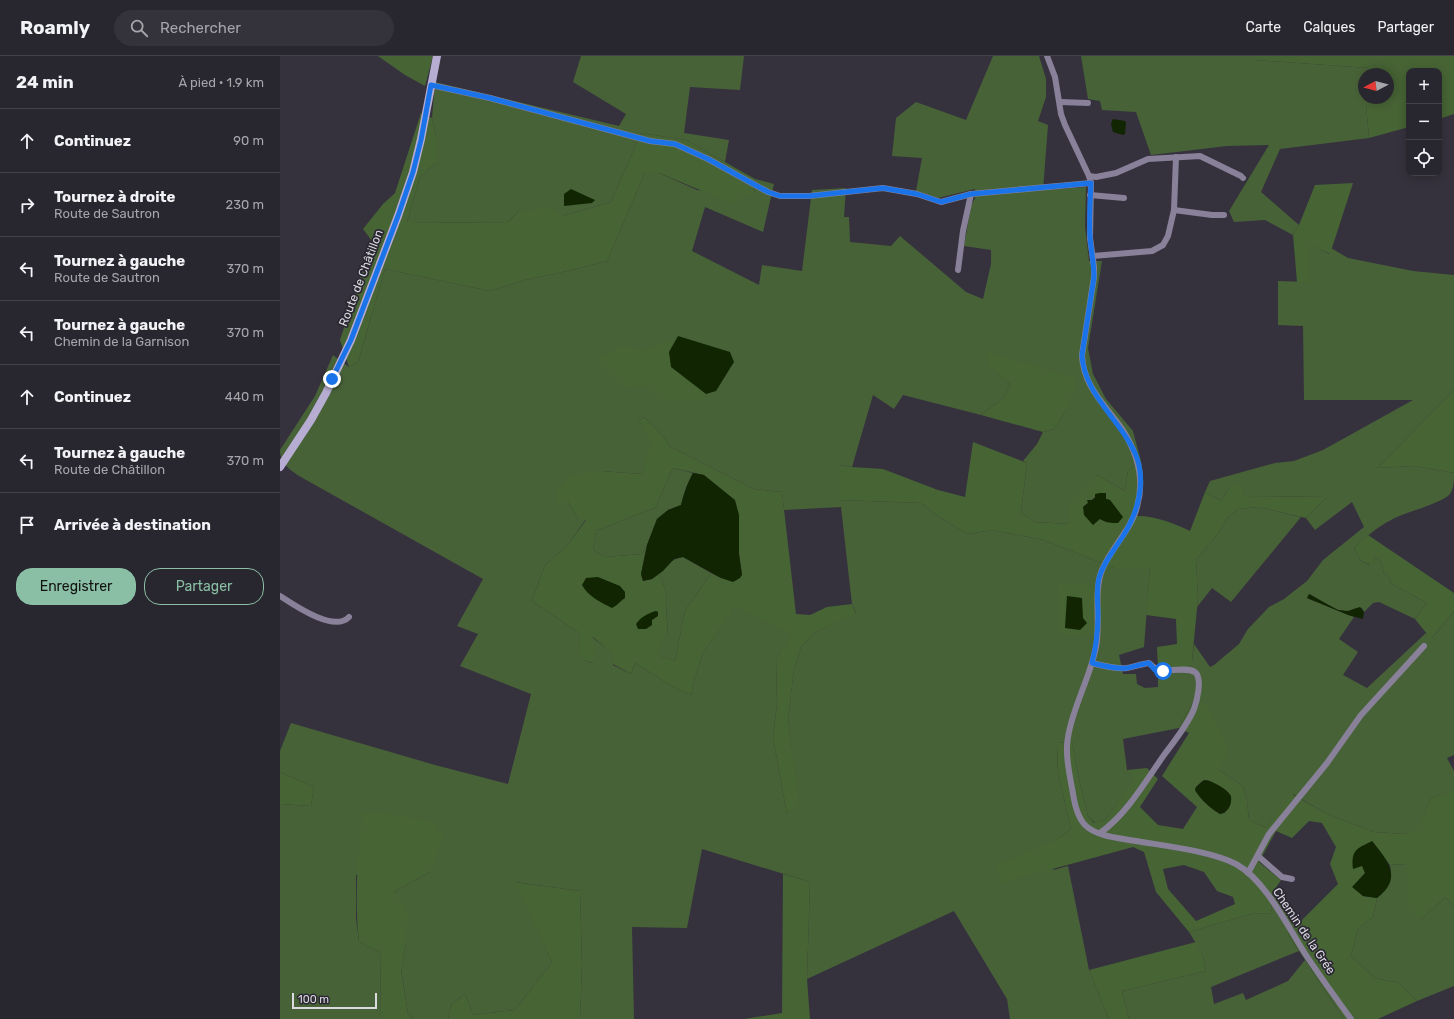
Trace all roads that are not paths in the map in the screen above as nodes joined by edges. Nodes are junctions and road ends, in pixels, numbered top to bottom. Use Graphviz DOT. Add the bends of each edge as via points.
graph roads {
  1 [pos="437,56"];
  2 [pos="1048,56"];
  3 [pos="431,85"];
  4 [pos="1060,102"];
  5 [pos="1088,103"];
  6 [pos="1176,157"];
  7 [pos="1089,176"];
  8 [pos="1243,178"];
  9 [pos="1091,183"];
  10 [pos="971,194"];
  11 [pos="1090,195"];
  12 [pos="1124,198"];
  13 [pos="1174,210"];
  14 [pos="1224,215"];
  15 [pos="1092,256"];
  16 [pos="958,270"];
  17 [pos="280,467"];
  18 [pos="280,596"];
  19 [pos="349,617"];
  20 [pos="1424,646"];
  21 [pos="1092,663"];
  22 [pos="1100,833"];
  23 [pos="1258,856"];
  24 [pos="1248,873"];
  25 [pos="1292,879"];
  26 [pos="1351,1019"];
  1 -- 3 [label="main road, Route de Châtillon"];
  2 -- 4 [label="street"];
  3 -- 10 [label="street" via="490,98 650,141 675,144 780,196 809,196 883,188 917,194 941,202"];
  3 -- 17 [label="main road, Route de Châtillon" via="413,172 351,340 326,393"];
  4 -- 5 [label="street"];
  4 -- 7 [label="street" via="1065,125"];
  6 -- 7 [label="street" via="1148,159 1116,173"];
  6 -- 8 [label="street" via="1200,156"];
  6 -- 13 [label="street"];
  7 -- 9 [label="street"];
  9 -- 10 [label="street"];
  9 -- 11 [label="street"];
  10 -- 16 [label="street" via="962,231"];
  11 -- 12 [label="street"];
  11 -- 15 [label="street"];
  13 -- 14 [label="street"];
  13 -- 15 [label="street" via="1168,236 1163,245 1156,249"];
  15 -- 21 [label="street" via="1094,277 1082,355 1083,364 1086,378 1094,393 1129,441 1137,459 1140,482 1137,508 1099,579 1098,629"];
  18 -- 19 [label="street" via="314,616 333,622 343,621"];
  20 -- 23 [label="street" via="1361,715 1327,763 1270,834"];
  21 -- 22 [label="street, Chemin de la Grée" via="1067,739 1074,801 1083,822 1092,831"];
  21 -- 22 [label="street" via="1120,668 1149,663 1155,670 1184,669 1193,671 1199,682 1196,703 1185,726 1118,818"];
  22 -- 24 [label="street, Chemin de la Grée" via="1219,858 1237,865"];
  23 -- 24 [label="street"];
  23 -- 25 [label="street" via="1282,877"];
  24 -- 26 [label="street, Chemin de la Grée" via="1277,907 1304,952"];
}
